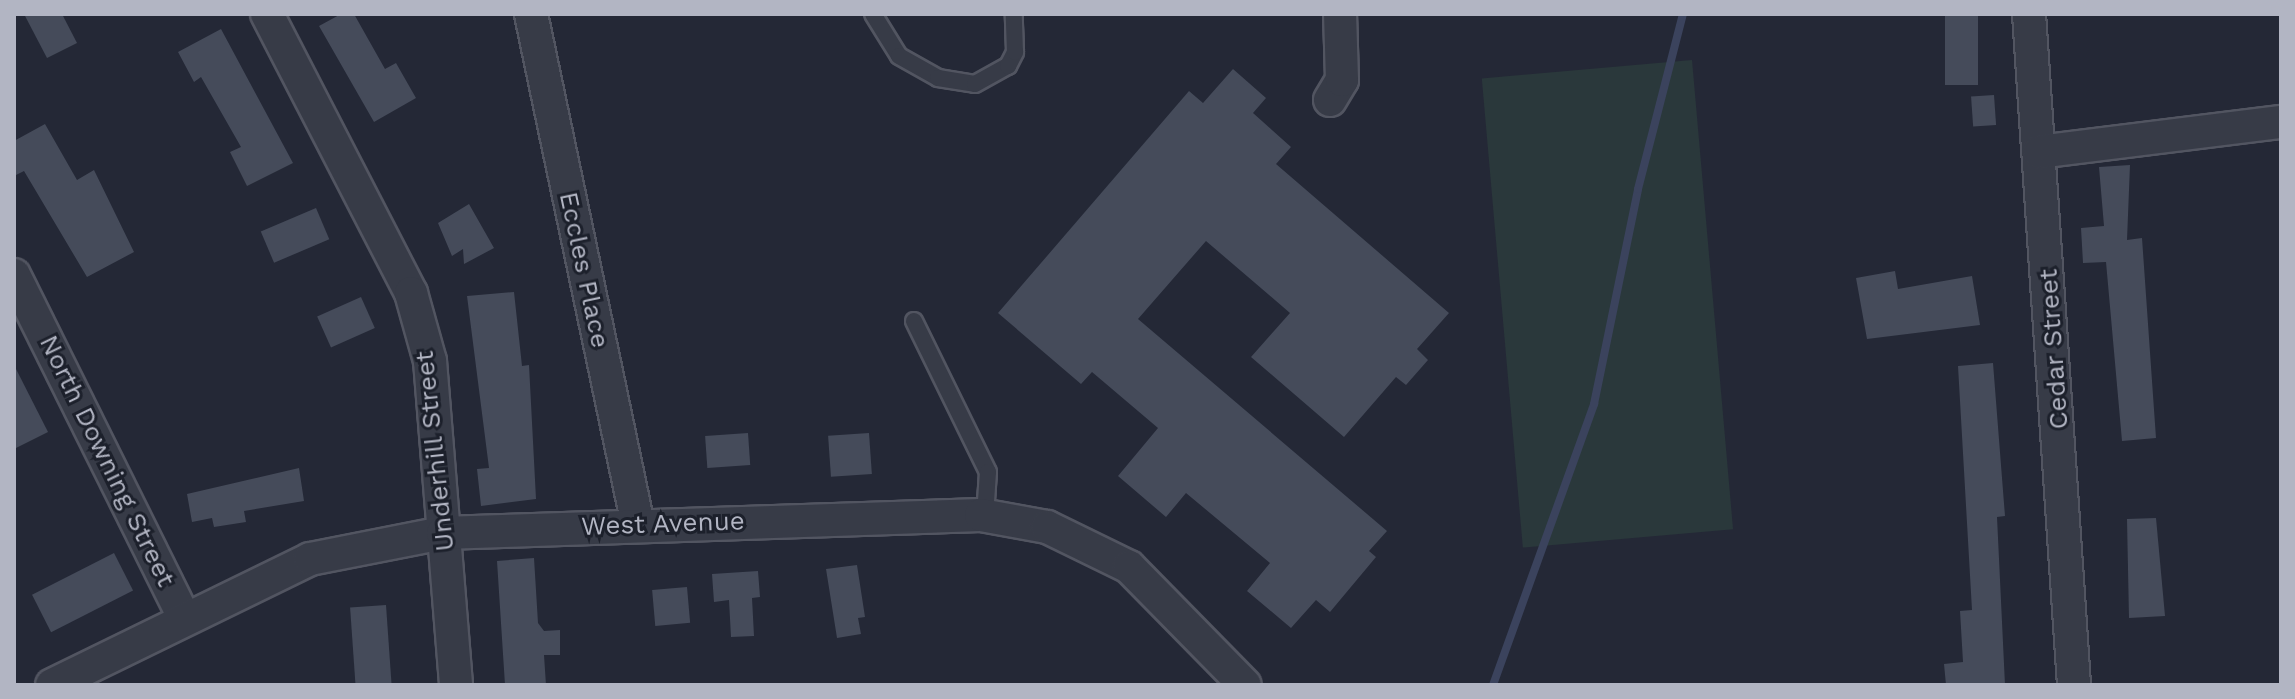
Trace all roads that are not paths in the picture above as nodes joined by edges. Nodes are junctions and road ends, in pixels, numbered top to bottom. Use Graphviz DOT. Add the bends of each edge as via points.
graph roads {
  1 [pos="267,14"];
  2 [pos="531,14"];
  3 [pos="873,14"];
  4 [pos="1014,14"];
  5 [pos="1340,14"];
  6 [pos="2029,14"];
  7 [pos="1330,100"];
  8 [pos="2281,122"];
  9 [pos="2039,152"];
  10 [pos="14,275"];
  11 [pos="22,309"];
  12 [pos="914,321"];
  13 [pos="985,516"];
  14 [pos="638,525"];
  15 [pos="443,533"];
  16 [pos="184,617"];
  17 [pos="52,685"];
  18 [pos="456,685"];
  19 [pos="1245,685"];
  20 [pos="2074,685"];
  1 -- 15 [label="street, Underhill Street" via="411,293 430,361"];
  2 -- 14 [label="street, Eccles Place"];
  3 -- 4 [label="lane" via="899,56 938,78 975,84 1008,66 1015,52"];
  5 -- 7 [label="street" via="1343,67"];
  6 -- 9 [label="street, Cedar Street"];
  8 -- 9 [label="street"];
  9 -- 20 [label="street, Cedar Street"];
  10 -- 11 [label="street, North Downing Street"];
  11 -- 16 [label="street, North Downing Street"];
  12 -- 13 [label="lane" via="988,472"];
  13 -- 14 [label="street, West Avenue"];
  13 -- 19 [label="street, West Avenue" via="1047,527 1129,567"];
  14 -- 15 [label="street, West Avenue"];
  15 -- 16 [label="street, West Avenue" via="310,559"];
  15 -- 18 [label="street, Underhill Street"];
  16 -- 17 [label="street, West Avenue"];
}
